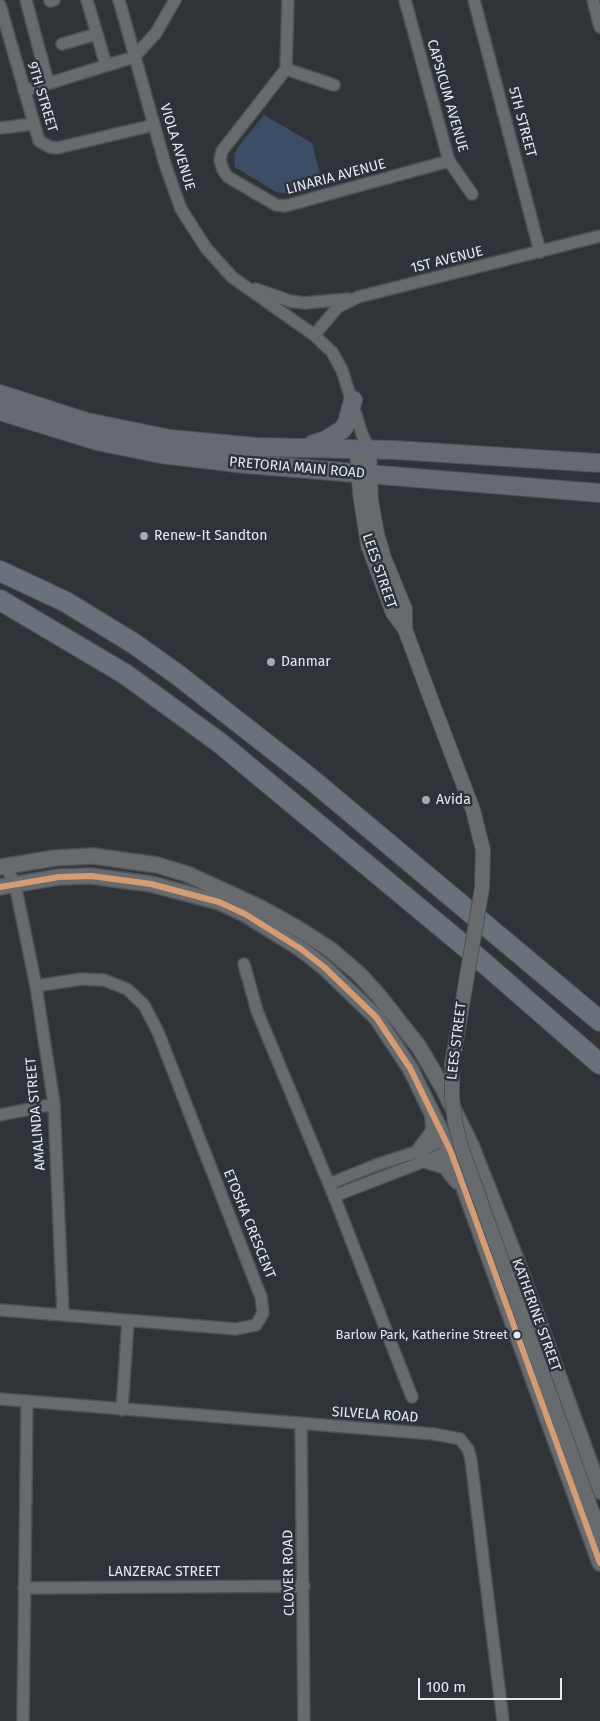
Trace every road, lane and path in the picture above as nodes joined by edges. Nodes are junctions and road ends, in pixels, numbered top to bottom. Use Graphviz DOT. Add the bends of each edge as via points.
graph roads {
  1 [pos="26,0"];
  2 [pos="87,0"];
  3 [pos="119,0"];
  4 [pos="175,0"];
  5 [pos="288,0"];
  6 [pos="405,0"];
  7 [pos="474,0"];
  8 [pos="592,0"];
  9 [pos="0,4"];
  10 [pos="600,27"];
  11 [pos="97,34"];
  12 [pos="62,44"];
  13 [pos="134,57"];
  14 [pos="106,66"];
  15 [pos="286,69"];
  16 [pos="48,83"];
  17 [pos="334,85"];
  18 [pos="24,90"];
  19 [pos="33,124"];
  20 [pos="154,125"];
  21 [pos="0,128"];
  22 [pos="449,161"];
  23 [pos="472,194"];
  24 [pos="600,236"];
  25 [pos="540,252"];
  26 [pos="242,284"];
  27 [pos="358,298"];
  28 [pos="314,336"];
  29 [pos="0,394"];
  30 [pos="353,400"];
  31 [pos="0,411"];
  32 [pos="363,444"];
  33 [pos="300,448"];
  34 [pos="600,463"];
  35 [pos="365,473"];
  36 [pos="600,493"];
  37 [pos="0,557"];
  38 [pos="0,571"];
  39 [pos="57,597"];
  40 [pos="0,600"];
  41 [pos="0,614"];
  42 [pos="72,642"];
  43 [pos="2,866"];
  44 [pos="15,884"];
  45 [pos="0,887"];
  46 [pos="244,964"];
  47 [pos="36,986"];
  48 [pos="600,1021"];
  49 [pos="600,1064"];
  50 [pos="54,1104"];
  51 [pos="433,1114"];
  52 [pos="0,1115"];
  53 [pos="465,1134"];
  54 [pos="448,1146"];
  55 [pos="424,1156"];
  56 [pos="329,1184"];
  57 [pos="334,1196"];
  58 [pos="467,1197"];
  59 [pos="0,1310"];
  60 [pos="63,1315"];
  61 [pos="128,1321"];
  62 [pos="412,1397"];
  63 [pos="0,1399"];
  64 [pos="27,1401"];
  65 [pos="122,1410"];
  66 [pos="301,1424"];
  67 [pos="600,1492"];
  68 [pos="600,1534"];
  69 [pos="600,1563"];
  70 [pos="304,1586"];
  71 [pos="24,1588"];
  72 [pos="24,1721"];
  73 [pos="304,1721"];
  74 [pos="503,1721"];
  1 -- 16 [label="street"];
  2 -- 11 [label="street"];
  3 -- 13 [label="street, VIOLA AVENUE"];
  4 -- 13 [label="street" via="156,33"];
  5 -- 15 [label="street"];
  6 -- 22 [label="street, CAPSICUM AVENUE"];
  7 -- 25 [label="street, 5TH STREET"];
  8 -- 10 [label="street"];
  9 -- 18 [label="street, 9TH STREET"];
  11 -- 12 [label="street"];
  11 -- 14 [label="street"];
  13 -- 14 [label="street"];
  13 -- 20 [label="street, VIOLA AVENUE"];
  14 -- 16 [label="street"];
  15 -- 17 [label="street"];
  15 -- 22 [label="street, LINARIA AVENUE" via="222,151 220,160 228,177 276,205 293,205"];
  16 -- 18 [label="street"];
  18 -- 19 [label="street, 9TH STREET"];
  19 -- 20 [label="street, 9TH STREET" via="39,141 57,148"];
  19 -- 21 [label="street"];
  20 -- 26 [label="street, VIOLA AVENUE" via="182,209 206,248"];
  22 -- 23 [label="street, CAPSICUM AVENUE"];
  24 -- 25 [label="street, 1ST AVENUE"];
  25 -- 27 [label="street, 1ST AVENUE"];
  26 -- 27 [label="street, VIOLA AVENUE" via="304,302"];
  26 -- 28 [label="street, VIOLA AVENUE"];
  27 -- 28 [label="street, 1ST AVENUE" via="338,307"];
  28 -- 30 [label="street, VIOLA AVENUE" via="338,360"];
  29 -- 33 [label="main road, PRETORIA MAIN ROAD" via="72,418 157,437"];
  30 -- 32 [label="street, VIOLA AVENUE"];
  30 -- 33 [label="main road" via="342,430 326,440"];
  31 -- 35 [label="main road, PRETORIA MAIN ROAD" via="97,441 161,454"];
  32 -- 33 [label="main road, PRETORIA MAIN ROAD"];
  32 -- 34 [label="main road, PRETORIA MAIN ROAD"];
  32 -- 35 [label="street, LEES STREET"];
  35 -- 36 [label="main road, PRETORIA MAIN ROAD"];
  35 -- 68 [label="street, LEES STREET, bridge" via="368,545 393,613 405,629 482,840 482,888 452,1064 455,1122 463,1153"];
  37 -- 39 [label="highway" via="36,579"];
  38 -- 39 [label="highway"];
  39 -- 48 [label="highway" via="133,643 251,730"];
  40 -- 42 [label="highway"];
  41 -- 42 [label="highway" via="53,640"];
  42 -- 49 [label="highway" via="125,674 220,743"];
  43 -- 44 [label="street, AMALINDA STREET"];
  43 -- 53 [label="main road, KATHERINE STREET" via="94,856 157,865 220,888 297,928 331,950 380,996 424,1054"];
  44 -- 45 [label="main road, KATHERINE STREET"];
  44 -- 47 [label="street, AMALINDA STREET"];
  44 -- 51 [label="main road, KATHERINE STREET" via="59,877 127,879 219,902 244,914 301,949 376,1017 410,1068"];
  46 -- 56 [label="street" via="257,1011"];
  47 -- 50 [label="street, AMALINDA STREET"];
  47 -- 61 [label="street, ETOSHA CRESCENT" via="104,980 128,989 144,1005 158,1032 263,1304 260,1320 246,1328"];
  50 -- 52 [label="street"];
  50 -- 60 [label="street, AMALINDA STREET"];
  51 -- 54 [label="main road, KATHERINE STREET"];
  51 -- 55 [label="main road" via="434,1131"];
  53 -- 54 [label="street"];
  53 -- 67 [label="main road, KATHERINE STREET" via="516,1259"];
  54 -- 55 [label="street"];
  54 -- 58 [label="main road, KATHERINE STREET"];
  55 -- 56 [label="street" via="376,1165"];
  55 -- 57 [label="street"];
  55 -- 58 [label="main road" via="449,1170"];
  56 -- 57 [label="street"];
  57 -- 62 [label="street"];
  58 -- 69 [label="main road, KATHERINE STREET"];
  59 -- 60 [label="street, ETOSHA CRESCENT"];
  60 -- 61 [label="street, ETOSHA CRESCENT"];
  61 -- 65 [label="street"];
  63 -- 64 [label="street, SILVELA ROAD"];
  64 -- 65 [label="street, SILVELA ROAD"];
  64 -- 71 [label="street"];
  65 -- 66 [label="street, SILVELA ROAD"];
  66 -- 70 [label="street, CLOVER ROAD"];
  66 -- 74 [label="street, SILVELA ROAD" via="434,1434 454,1437 465,1443 471,1460"];
  70 -- 71 [label="street, LANZERAC STREET"];
  70 -- 73 [label="street, CLOVER ROAD"];
  71 -- 72 [label="street"];
}
